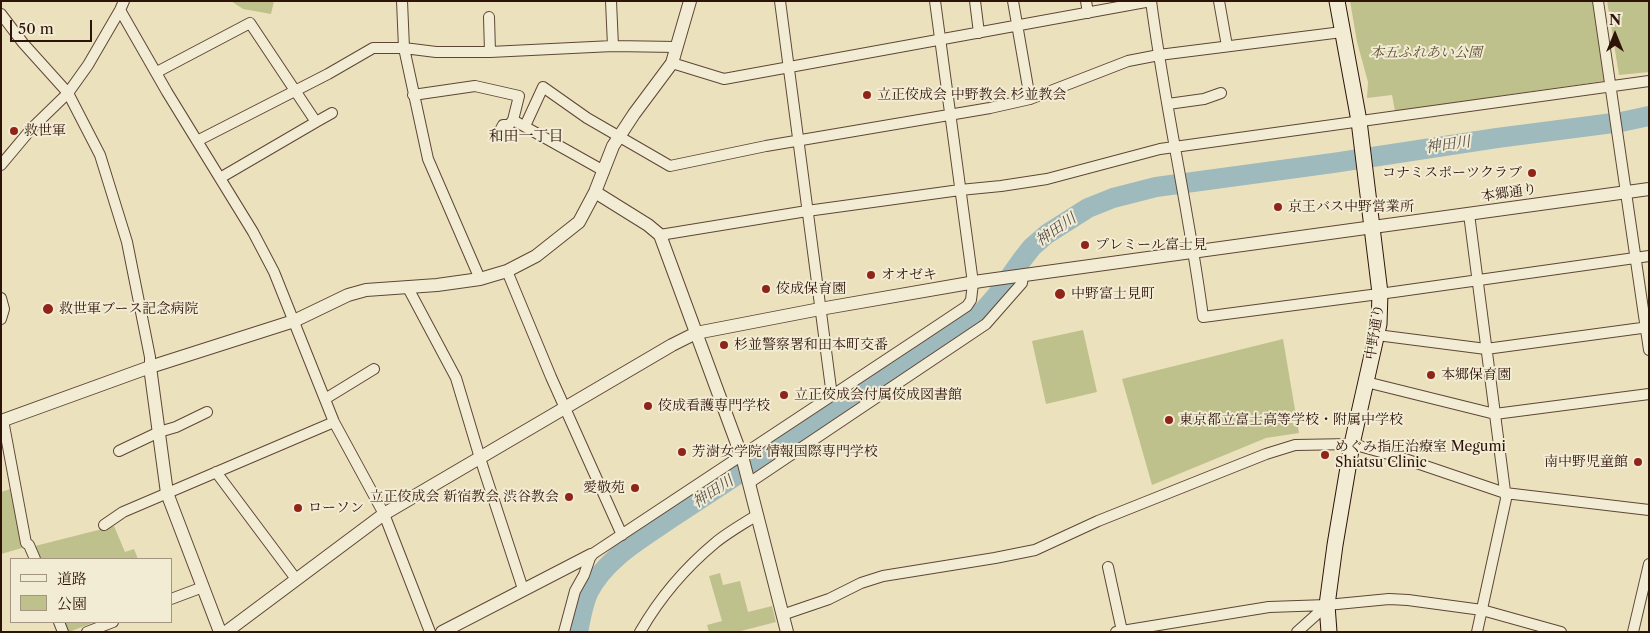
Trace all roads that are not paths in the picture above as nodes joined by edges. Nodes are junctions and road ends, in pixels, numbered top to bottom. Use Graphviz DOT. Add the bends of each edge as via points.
graph roads {
  1 [pos="402,1"];
  2 [pos="611,1"];
  3 [pos="690,1"];
  4 [pos="780,1"];
  5 [pos="935,1"];
  6 [pos="974,1"];
  7 [pos="1013,1"];
  8 [pos="1086,1"];
  9 [pos="1152,1"];
  10 [pos="1219,1"];
  11 [pos="1337,1"];
  12 [pos="1598,1"];
  13 [pos="122,6"];
  14 [pos="1088,13"];
  15 [pos="1,14"];
  16 [pos="489,18"];
  17 [pos="1017,26"];
  18 [pos="1342,32"];
  19 [pos="979,33"];
  20 [pos="940,40"];
  21 [pos="613,46"];
  22 [pos="1227,46"];
  23 [pos="676,47"];
  24 [pos="404,48"];
  25 [pos="490,52"];
  26 [pos="1159,55"];
  27 [pos="672,63"];
  28 [pos="788,69"];
  29 [pos="157,72"];
  30 [pos="1649,81"];
  31 [pos="1611,87"];
  32 [pos="296,90"];
  33 [pos="68,93"];
  34 [pos="1221,93"];
  35 [pos="413,95"];
  36 [pos="1030,100"];
  37 [pos="1168,104"];
  38 [pos="332,113"];
  39 [pos="950,114"];
  40 [pos="513,120"];
  41 [pos="1359,121"];
  42 [pos="316,122"];
  43 [pos="525,126"];
  44 [pos="497,136"];
  45 [pos="620,136"];
  46 [pos="197,140"];
  47 [pos="798,140"];
  48 [pos="1176,147"];
  49 [pos="1,165"];
  50 [pos="604,171"];
  51 [pos="220,178"];
  52 [pos="1649,189"];
  53 [pos="960,190"];
  54 [pos="595,192"];
  55 [pos="1626,192"];
  56 [pos="806,211"];
  57 [pos="1469,214"];
  58 [pos="1372,227"];
  59 [pos="660,235"];
  60 [pos="1194,251"];
  61 [pos="1649,256"];
  62 [pos="1635,258"];
  63 [pos="507,271"];
  64 [pos="1022,275"];
  65 [pos="480,279"];
  66 [pos="1478,280"];
  67 [pos="973,283"];
  68 [pos="408,288"];
  69 [pos="1380,294"];
  70 [pos="1,298"];
  71 [pos="820,309"];
  72 [pos="2,313"];
  73 [pos="294,321"];
  74 [pos="1647,328"];
  75 [pos="696,333"];
  76 [pos="1377,335"];
  77 [pos="1486,349"];
  78 [pos="1649,350"];
  79 [pos="150,367"];
  80 [pos="374,370"];
  81 [pos="1366,382"];
  82 [pos="1649,394"];
  83 [pos="832,396"];
  84 [pos="325,399"];
  85 [pos="566,408"];
  86 [pos="207,412"];
  87 [pos="1495,414"];
  88 [pos="2,420"];
  89 [pos="334,422"];
  90 [pos="159,432"];
  91 [pos="1352,444"];
  92 [pos="119,451"];
  93 [pos="480,458"];
  94 [pos="742,458"];
  95 [pos="216,472"];
  96 [pos="748,482"];
  97 [pos="168,493"];
  98 [pos="1505,493"];
  99 [pos="1649,510"];
  100 [pos="384,514"];
  101 [pos="757,516"];
  102 [pos="104,525"];
  103 [pos="622,535"];
  104 [pos="591,555"];
  105 [pos="35,558"];
  106 [pos="1649,564"];
  107 [pos="1108,567"];
  108 [pos="296,579"];
  109 [pos="204,587"];
  110 [pos="523,589"];
  111 [pos="172,599"];
  112 [pos="1327,605"];
  113 [pos="1482,610"];
  114 [pos="782,615"];
  115 [pos="110,623"];
  116 [pos="1119,631"];
  117 [pos="87,632"];
  118 [pos="220,632"];
  119 [pos="226,632"];
  120 [pos="430,632"];
  121 [pos="442,632"];
  122 [pos="564,632"];
  123 [pos="640,632"];
  124 [pos="786,632"];
  125 [pos="1297,632"];
  126 [pos="1329,632"];
  127 [pos="1478,632"];
  128 [pos="1561,632"];
  129 [pos="1633,632"];
  1 -- 24 [label="street"];
  2 -- 21 [label="street"];
  3 -- 23 [label="street"];
  4 -- 28 [label="street"];
  5 -- 20 [label="street"];
  6 -- 19 [label="street"];
  7 -- 17 [label="street"];
  8 -- 14 [label="street"];
  9 -- 14 [label="street"];
  9 -- 26 [label="street"];
  10 -- 22 [label="street"];
  11 -- 18 [label="main road, 中野通り"];
  12 -- 31 [label="street"];
  13 -- 29 [label="street"];
  13 -- 33 [label="street"];
  14 -- 17 [label="street"];
  15 -- 33 [label="street"];
  16 -- 25 [label="street"];
  17 -- 19 [label="street"];
  17 -- 36 [label="street"];
  18 -- 22 [label="street"];
  18 -- 41 [label="main road, 中野通り"];
  19 -- 20 [label="street"];
  20 -- 28 [label="street"];
  20 -- 39 [label="street"];
  21 -- 23 [label="street"];
  21 -- 25 [label="street"];
  22 -- 26 [label="street"];
  23 -- 27 [label="street"];
  24 -- 25 [label="street" via="436,52"];
  24 -- 32 [label="street" via="373,48"];
  24 -- 35 [label="street"];
  26 -- 36 [label="street" via="1128,61"];
  26 -- 37 [label="street"];
  27 -- 28 [label="street" via="724,80"];
  27 -- 45 [label="street"];
  28 -- 47 [label="street"];
  29 -- 32 [label="street" via="250,23"];
  29 -- 46 [label="street"];
  30 -- 31 [label="street"];
  31 -- 41 [label="street"];
  31 -- 55 [label="street"];
  32 -- 42 [label="street"];
  32 -- 46 [label="street"];
  33 -- 49 [label="street" via="32,128"];
  33 -- 79 [label="street" via="100,155 127,242"];
  34 -- 37 [label="street"];
  35 -- 40 [label="street" via="475,86 519,96"];
  35 -- 65 [label="street" via="428,159"];
  36 -- 39 [label="street"];
  37 -- 48 [label="street"];
  38 -- 42 [label="street"];
  39 -- 47 [label="street"];
  39 -- 53 [label="street"];
  40 -- 43 [label="street"];
  40 -- 44 [label="street" via="509,125 503,125"];
  41 -- 48 [label="street"];
  41 -- 58 [label="main road, 中野通り"];
  42 -- 51 [label="street"];
  43 -- 45 [label="street" via="543,87 587,118"];
  43 -- 50 [label="street"];
  45 -- 47 [label="street" via="670,166"];
  45 -- 50 [label="street"];
  46 -- 51 [label="street"];
  47 -- 56 [label="street"];
  48 -- 53 [label="street" via="1047,179"];
  48 -- 60 [label="street"];
  50 -- 54 [label="street"];
  51 -- 73 [label="street" via="254,232"];
  52 -- 55 [label="street, 本郷通り"];
  53 -- 56 [label="street"];
  53 -- 67 [label="street"];
  54 -- 59 [label="street" via="648,224"];
  54 -- 63 [label="street" via="578,222 536,256"];
  55 -- 57 [label="street, 本郷通り"];
  55 -- 62 [label="street"];
  56 -- 59 [label="street"];
  56 -- 71 [label="street"];
  57 -- 58 [label="street, 本郷通り"];
  57 -- 66 [label="street"];
  58 -- 60 [label="street, 本郷通り"];
  58 -- 69 [label="main road, 中野通り"];
  59 -- 75 [label="street"];
  60 -- 64 [label="street, 本郷通り"];
  60 -- 69 [label="street" via="1203,317"];
  61 -- 62 [label="street"];
  62 -- 66 [label="street"];
  62 -- 74 [label="street"];
  63 -- 65 [label="street"];
  63 -- 85 [label="street"];
  64 -- 67 [label="street, 本郷通り"];
  64 -- 96 [label="street" via="1022,283 986,324"];
  65 -- 68 [label="street"];
  66 -- 69 [label="street"];
  66 -- 77 [label="street"];
  67 -- 71 [label="street, 本郷通り"];
  67 -- 83 [label="street" via="973,293 967,306"];
  68 -- 73 [label="street" via="366,290 348,295"];
  68 -- 93 [label="street" via="456,378"];
  69 -- 76 [label="main road, 中野通り"];
  70 -- 72 [label="street"];
  71 -- 75 [label="street, 本郷通り"];
  71 -- 83 [label="street"];
  73 -- 79 [label="street"];
  73 -- 84 [label="street"];
  74 -- 77 [label="street"];
  74 -- 78 [label="street"];
  75 -- 85 [label="street, 本郷通り"];
  75 -- 94 [label="street"];
  76 -- 77 [label="street"];
  76 -- 81 [label="main road, 中野通り"];
  77 -- 87 [label="street"];
  79 -- 88 [label="street"];
  79 -- 90 [label="street"];
  80 -- 84 [label="street"];
  81 -- 87 [label="street"];
  81 -- 91 [label="main road, 中野通り"];
  82 -- 87 [label="street"];
  83 -- 94 [label="street"];
  84 -- 89 [label="street"];
  85 -- 93 [label="street, 本郷通り"];
  85 -- 103 [label="street"];
  86 -- 90 [label="street"];
  87 -- 98 [label="street"];
  88 -- 105 [label="street" via="26,543"];
  89 -- 95 [label="street"];
  89 -- 100 [label="street"];
  90 -- 92 [label="street"];
  90 -- 97 [label="street"];
  91 -- 98 [label="street"];
  91 -- 112 [label="main road, 中野通り"];
  91 -- 114 [label="street" via="1295,445 1098,521 1035,550 883,576"];
  93 -- 100 [label="street, 本郷通り"];
  93 -- 110 [label="street"];
  94 -- 96 [label="street"];
  94 -- 103 [label="street"];
  95 -- 97 [label="street"];
  95 -- 108 [label="street"];
  96 -- 101 [label="street"];
  97 -- 102 [label="street" via="124,512"];
  97 -- 109 [label="street"];
  98 -- 99 [label="street"];
  98 -- 113 [label="street"];
  100 -- 108 [label="street, 本郷通り"];
  100 -- 120 [label="street"];
  101 -- 114 [label="street"];
  101 -- 123 [label="street" via="715,542 651,611"];
  103 -- 104 [label="street"];
  104 -- 110 [label="street"];
  104 -- 122 [label="street" via="575,591"];
  106 -- 129 [label="street"];
  107 -- 116 [label="street"];
  108 -- 119 [label="street, 本郷通り"];
  109 -- 111 [label="street"];
  109 -- 118 [label="street"];
  110 -- 121 [label="street"];
  112 -- 113 [label="street" via="1390,599"];
  112 -- 116 [label="street" via="1269,607"];
  112 -- 125 [label="street"];
  112 -- 126 [label="main road, 中野通り"];
  113 -- 127 [label="street"];
  113 -- 128 [label="street"];
  114 -- 124 [label="street"];
  115 -- 117 [label="street"];
}
